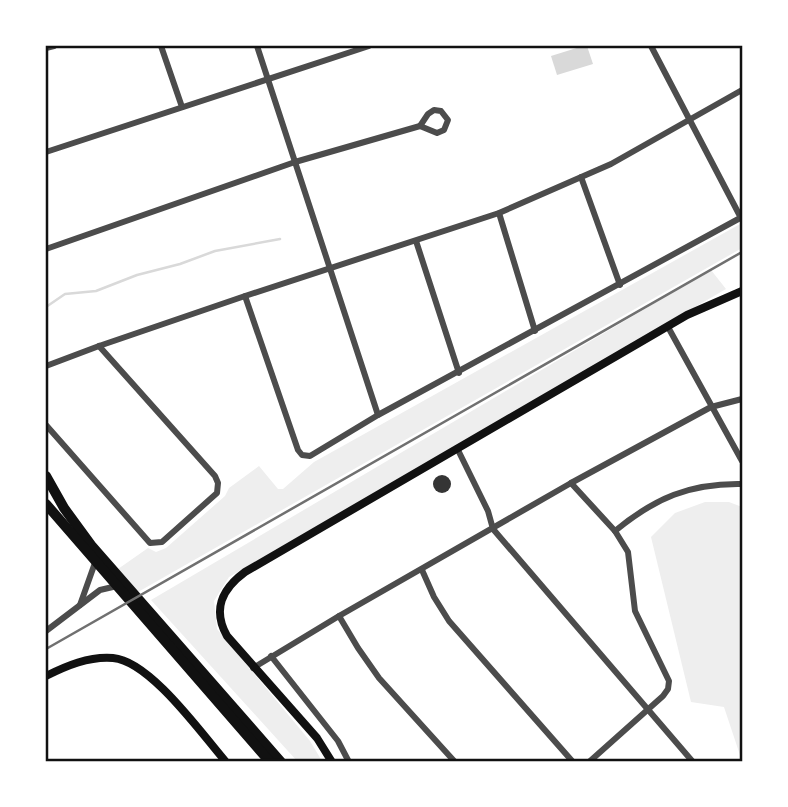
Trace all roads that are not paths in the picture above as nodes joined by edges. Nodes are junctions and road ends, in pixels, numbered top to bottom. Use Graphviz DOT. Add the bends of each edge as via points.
graph roads {
  1 [pos="54,46"];
  2 [pos="162,46"];
  3 [pos="257,46"];
  4 [pos="369,46"];
  5 [pos="651,46"];
  6 [pos="46,48"];
  7 [pos="351,48"];
  8 [pos="268,79"];
  9 [pos="743,90"];
  10 [pos="182,107"];
  11 [pos="690,119"];
  12 [pos="420,126"];
  13 [pos="46,152"];
  14 [pos="295,162"];
  15 [pos="581,177"];
  16 [pos="499,213"];
  17 [pos="742,218"];
  18 [pos="416,241"];
  19 [pos="46,249"];
  20 [pos="330,269"];
  21 [pos="620,285"];
  22 [pos="743,291"];
  23 [pos="245,296"];
  24 [pos="668,327"];
  25 [pos="535,331"];
  26 [pos="99,345"];
  27 [pos="46,366"];
  28 [pos="460,373"];
  29 [pos="743,398"];
  30 [pos="711,407"];
  31 [pos="378,415"];
  32 [pos="46,425"];
  33 [pos="457,448"];
  34 [pos="743,461"];
  35 [pos="46,476"];
  36 [pos="571,483"];
  37 [pos="743,484"];
  38 [pos="46,504"];
  39 [pos="493,529"];
  40 [pos="615,531"];
  41 [pos="96,560"];
  42 [pos="422,570"];
  43 [pos="117,586"];
  44 [pos="79,607"];
  45 [pos="339,616"];
  46 [pos="46,631"];
  47 [pos="271,656"];
  48 [pos="253,668"];
  49 [pos="46,676"];
  50 [pos="223,701"];
  51 [pos="648,709"];
  52 [pos="226,761"];
  53 [pos="270,761"];
  54 [pos="281,761"];
  55 [pos="332,761"];
  56 [pos="349,761"];
  57 [pos="455,761"];
  58 [pos="573,761"];
  59 [pos="589,761"];
  60 [pos="693,761"];
  1 -- 6 [label="street"];
  2 -- 10 [label="street"];
  3 -- 8 [label="street"];
  4 -- 7 [label="street"];
  5 -- 11 [label="street"];
  7 -- 8 [label="street"];
  8 -- 10 [label="street"];
  8 -- 14 [label="street"];
  9 -- 11 [label="street"];
  10 -- 13 [label="street"];
  11 -- 15 [label="street"];
  11 -- 17 [label="street"];
  12 -- 12 [label="street" via="441,132 447,116 431,111"];
  12 -- 14 [label="street"];
  14 -- 19 [label="street"];
  14 -- 20 [label="street"];
  15 -- 16 [label="street"];
  15 -- 21 [label="street"];
  16 -- 18 [label="street"];
  16 -- 25 [label="street"];
  17 -- 21 [label="street"];
  18 -- 20 [label="street"];
  18 -- 28 [label="street"];
  20 -- 23 [label="street"];
  20 -- 31 [label="street"];
  21 -- 25 [label="street"];
  22 -- 24 [label="main road"];
  23 -- 26 [label="street"];
  23 -- 31 [label="street" via="303,456 312,456"];
  24 -- 30 [label="street"];
  24 -- 33 [label="main road"];
  25 -- 28 [label="street"];
  26 -- 27 [label="street"];
  26 -- 32 [label="street" via="215,476 219,486 214,496 162,542 146,541"];
  28 -- 31 [label="street"];
  29 -- 30 [label="street"];
  30 -- 34 [label="street"];
  30 -- 36 [label="street"];
  33 -- 39 [label="street"];
  33 -- 48 [label="main road" via="229,584 219,608 221,622"];
  35 -- 50 [label="main road" via="91,545"];
  36 -- 39 [label="street"];
  36 -- 40 [label="street"];
  37 -- 40 [label="street" via="705,485 669,496"];
  38 -- 41 [label="main road"];
  39 -- 42 [label="street"];
  39 -- 51 [label="street"];
  40 -- 51 [label="street" via="628,552 635,611 669,681 668,689"];
  41 -- 43 [label="main road"];
  41 -- 44 [label="street"];
  42 -- 45 [label="street"];
  42 -- 58 [label="street" via="449,621"];
  43 -- 44 [label="street" via="100,590"];
  43 -- 50 [label="main road"];
  44 -- 46 [label="street"];
  45 -- 47 [label="street"];
  45 -- 57 [label="street" via="379,678"];
  47 -- 48 [label="street"];
  47 -- 56 [label="street"];
  48 -- 55 [label="main road"];
  49 -- 52 [label="main road" via="103,657 128,661 163,690"];
  50 -- 53 [label="main road"];
  50 -- 54 [label="main road"];
  51 -- 59 [label="street"];
  51 -- 60 [label="street"];
}
